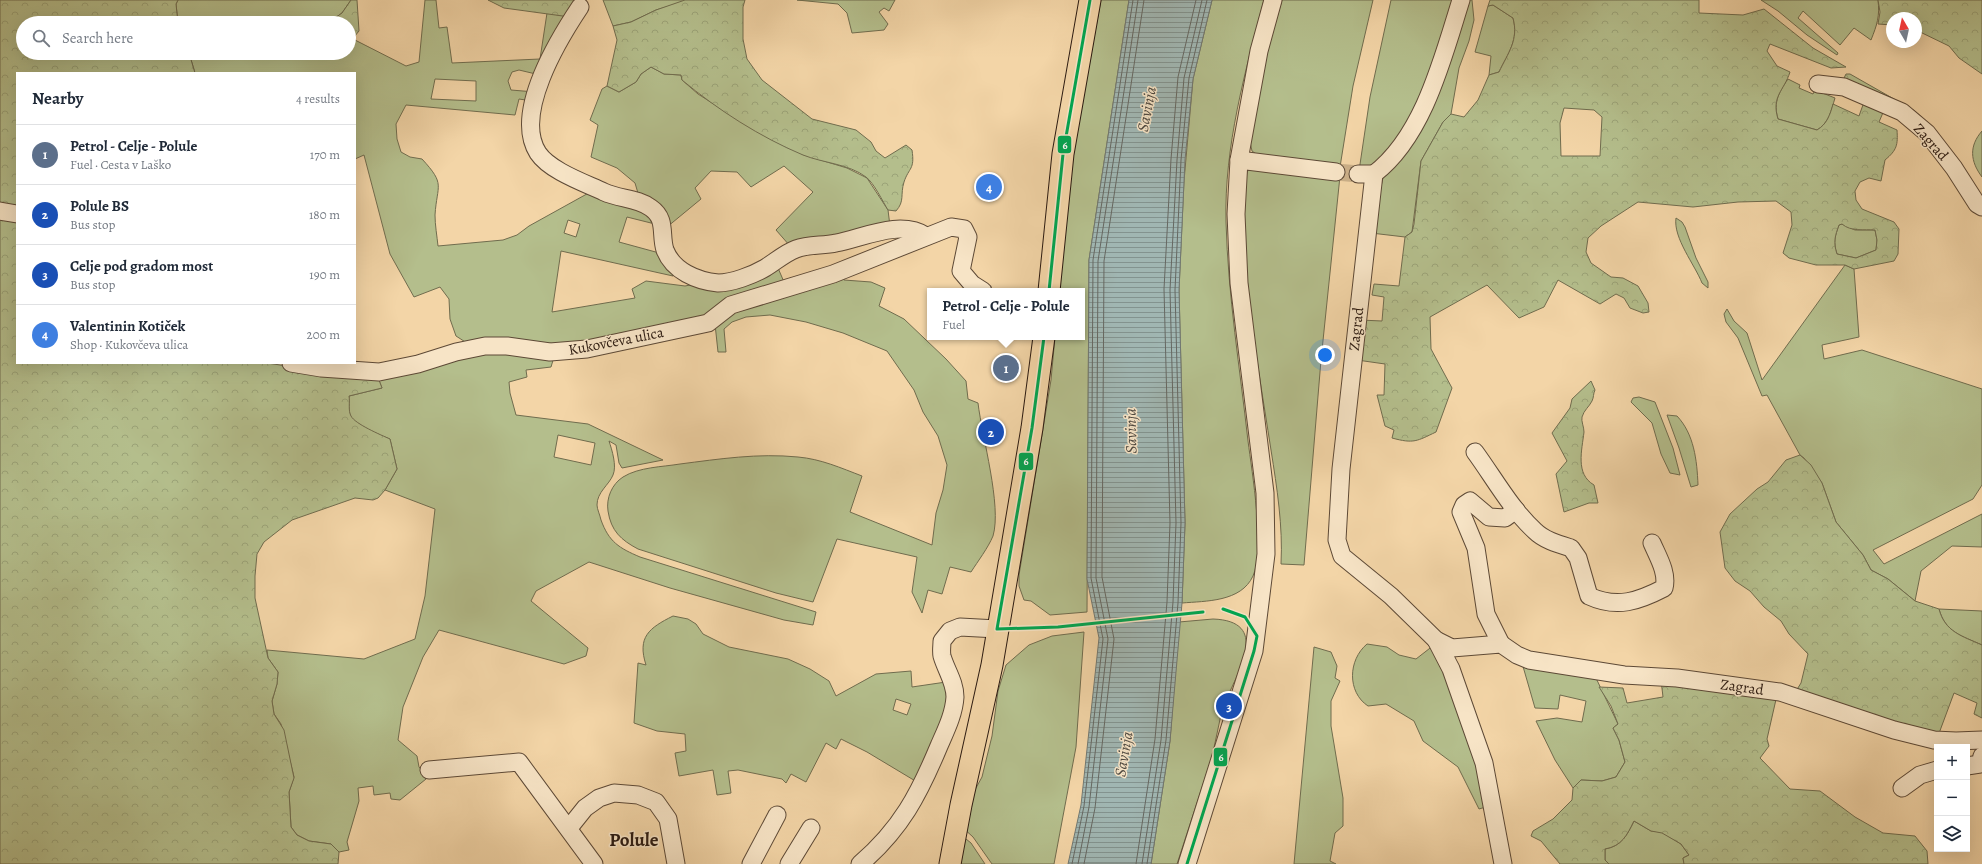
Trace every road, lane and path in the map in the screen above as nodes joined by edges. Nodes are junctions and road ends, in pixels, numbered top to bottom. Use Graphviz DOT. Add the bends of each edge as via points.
graph roads {
  1 [pos="1090,0"];
  2 [pos="1273,0"];
  3 [pos="1460,0"];
  4 [pos="580,7"];
  5 [pos="1818,84"];
  6 [pos="1239,160"];
  7 [pos="1336,172"];
  8 [pos="1982,207"];
  9 [pos="0,211"];
  10 [pos="16,214"];
  11 [pos="926,236"];
  12 [pos="978,288"];
  13 [pos="1049,288"];
  14 [pos="1044,340"];
  15 [pos="297,364"];
  16 [pos="1475,452"];
  17 [pos="1516,510"];
  18 [pos="1652,543"];
  19 [pos="997,629"];
  20 [pos="1436,640"];
  21 [pos="1501,644"];
  22 [pos="1982,745"];
  23 [pos="1970,766"];
  24 [pos="429,770"];
  25 [pos="1934,771"];
  26 [pos="1902,788"];
  27 [pos="777,815"];
  28 [pos="569,828"];
  29 [pos="811,828"];
  30 [pos="866,859"];
  31 [pos="594,864"];
  32 [pos="676,864"];
  33 [pos="751,864"];
  34 [pos="789,864"];
  35 [pos="846,864"];
  36 [pos="950,864"];
  37 [pos="1187,864"];
  38 [pos="1503,864"];
  1 -- 13 [label="main road" via="1063,154"];
  2 -- 6 [label="street" via="1259,51"];
  3 -- 20 [label="street, Zagrad" via="1436,80 1414,126 1385,166 1366,174 1337,540 1342,556 1391,596"];
  4 -- 11 [label="street" via="548,59 536,93 531,117 533,139 538,153 553,168 607,193 650,207 658,214 662,223 665,250 681,270 696,279 719,283 764,269 795,249 810,245 836,243 870,232 918,230"];
  5 -- 8 [label="street, Zagrad" via="1844,87 1902,112 1928,133 1977,204"];
  6 -- 7 [label="street"];
  6 -- 37 [label="street" via="1236,214 1239,283 1265,493 1266,554 1254,651"];
  9 -- 10 [label="street"];
  11 -- 12 [label="street, Kukovčeva ulica" via="952,227 964,229 968,237 961,271"];
  11 -- 15 [label="street, Kukovčeva ulica" via="833,274 731,305 708,322 587,349 550,352 507,346 485,346 379,372"];
  14 -- 19 [label="main road" via="1032,428"];
  16 -- 17 [label="street"];
  17 -- 18 [label="street" via="1535,532 1571,548 1578,558 1589,596 1602,602 1616,603 1643,599 1664,588 1666,581 1662,565"];
  17 -- 21 [label="street, Zagrad" via="1505,518 1489,517 1470,501 1464,505 1461,512 1476,548 1486,614"];
  19 -- 30 [label="street" via="960,627 950,631 942,641 942,656 952,680 955,696 951,718 923,785 911,806"];
  19 -- 36 [label="main road" via="992,665"];
  20 -- 21 [label="street, Zagrad" via="1452,648"];
  20 -- 38 [label="street, Zagrad" via="1451,669 1484,763"];
  21 -- 22 [label="street, Zagrad" via="1516,655 1529,660 1624,675 1678,678 1780,692 1894,730 1934,740"];
  22 -- 23 [label="street" via="1980,764"];
  24 -- 28 [label="street" via="519,762"];
  25 -- 26 [label="street" via="1920,775"];
  27 -- 33 [label="street"];
  28 -- 31 [label="street"];
  28 -- 32 [label="street" via="585,808 599,798 614,793 638,795 656,802 668,819"];
  29 -- 34 [label="street"];
  30 -- 35 [label="street"];
}
